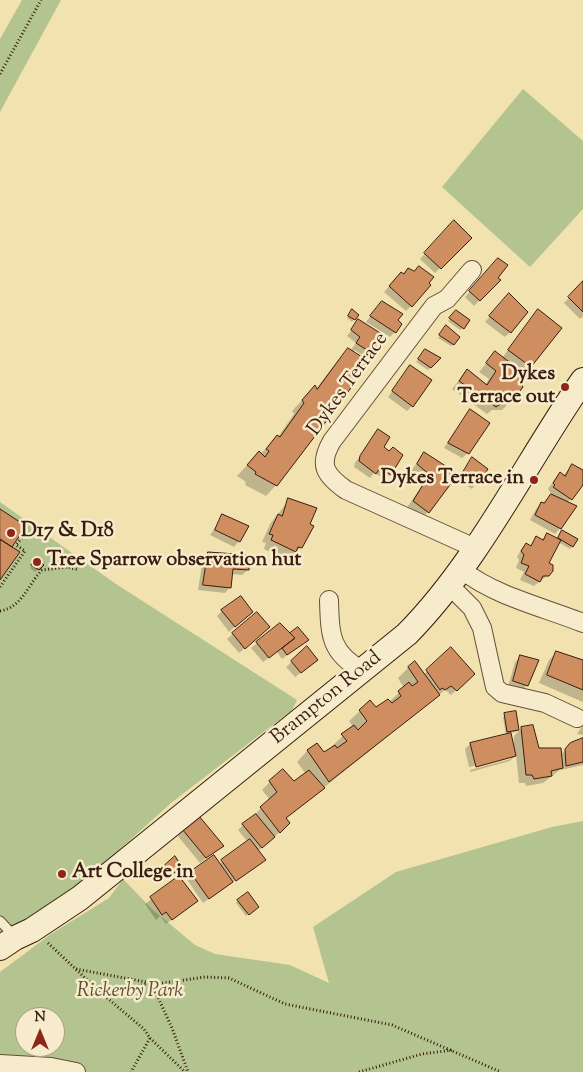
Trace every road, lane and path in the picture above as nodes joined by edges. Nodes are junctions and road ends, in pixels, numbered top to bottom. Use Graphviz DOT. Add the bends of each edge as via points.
graph roads {
  1 [pos="41,0"];
  2 [pos="0,74"];
  3 [pos="472,270"];
  4 [pos="583,380"];
  5 [pos="25,534"];
  6 [pos="475,548"];
  7 [pos="79,570"];
  8 [pos="456,578"];
  9 [pos="0,587"];
  10 [pos="329,600"];
  11 [pos="0,611"];
  12 [pos="583,623"];
  13 [pos="363,671"];
  14 [pos="576,718"];
  15 [pos="12,934"];
  16 [pos="76,969"];
  17 [pos="150,982"];
  18 [pos="100,992"];
  19 [pos="150,1038"];
  20 [pos="454,1050"];
  21 [pos="0,1064"];
  22 [pos="76,1072"];
  23 [pos="131,1072"];
  24 [pos="186,1072"];
  25 [pos="359,1072"];
  26 [pos="502,1072"];
  1 -- 2 [label="path"];
  3 -- 6 [label="street, Dykes Terrace" via="447,299 434,306 400,350 332,441 324,462 332,480 346,490"];
  4 -- 6 [label="main road, Brampton Road"];
  5 -- 9 [label="path" via="16,545 25,551"];
  6 -- 8 [label="main road, Brampton Road"];
  7 -- 11 [label="path" via="68,567 42,570 22,598 8,610"];
  8 -- 12 [label="street" via="474,580"];
  8 -- 13 [label="main road, Brampton Road" via="435,606"];
  8 -- 14 [label="street" via="482,628 495,687 502,693 545,703"];
  10 -- 13 [label="street" via="337,650 346,662"];
  13 -- 15 [label="main road, Brampton Road" via="80,898"];
  15 -- 16 [label="path"];
  16 -- 17 [label="path"];
  16 -- 18 [label="path"];
  17 -- 18 [label="path" via="126,990"];
  17 -- 20 [label="path" via="157,984 218,976 229,978 285,1004 392,1025"];
  17 -- 24 [label="path" via="172,1028"];
  18 -- 19 [label="path" via="144,1029"];
  19 -- 23 [label="path"];
  19 -- 24 [label="path"];
  20 -- 25 [label="path" via="422,1054"];
  20 -- 26 [label="path"];
  21 -- 22 [label="street"];
}
